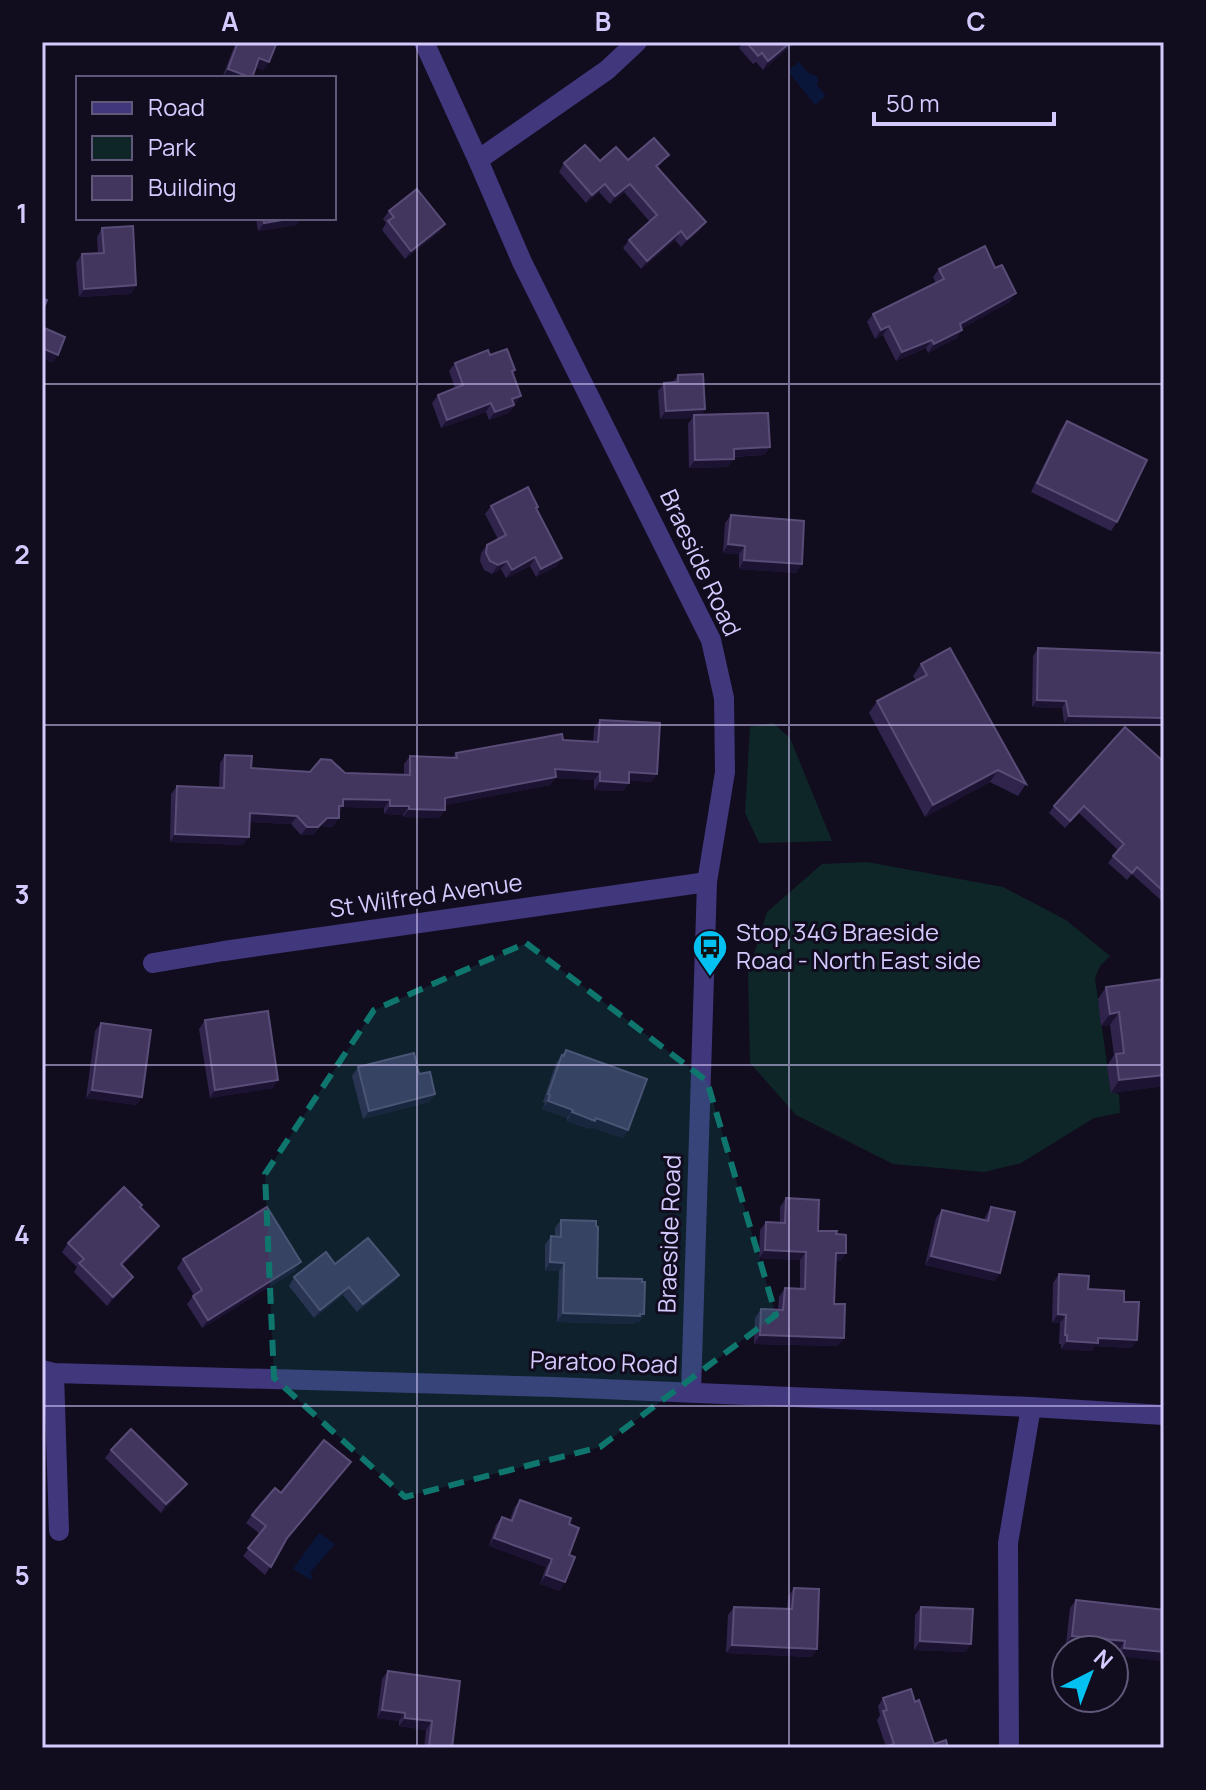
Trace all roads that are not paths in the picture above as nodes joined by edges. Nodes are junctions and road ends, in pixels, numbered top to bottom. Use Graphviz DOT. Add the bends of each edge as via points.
graph roads {
  1 [pos="424,42"];
  2 [pos="637,42"];
  3 [pos="478,160"];
  4 [pos="707,882"];
  5 [pos="153,963"];
  6 [pos="48,1371"];
  7 [pos="691,1392"];
  8 [pos="1031,1407"];
  9 [pos="1164,1415"];
  10 [pos="59,1531"];
  11 [pos="1009,1748"];
  1 -- 3 [label="street, Braeside Road"];
  2 -- 3 [label="street" via="607,70"];
  3 -- 4 [label="street, Braeside Road" via="522,262 711,640 724,698 725,772"];
  4 -- 5 [label="street, St Wilfred Avenue"];
  4 -- 7 [label="street, Braeside Road"];
  6 -- 7 [label="street, Paratoo Road"];
  6 -- 10 [label="street"];
  7 -- 8 [label="street, Paratoo Road"];
  8 -- 9 [label="street, Paratoo Road"];
  8 -- 11 [label="street" via="1008,1543"];
}
